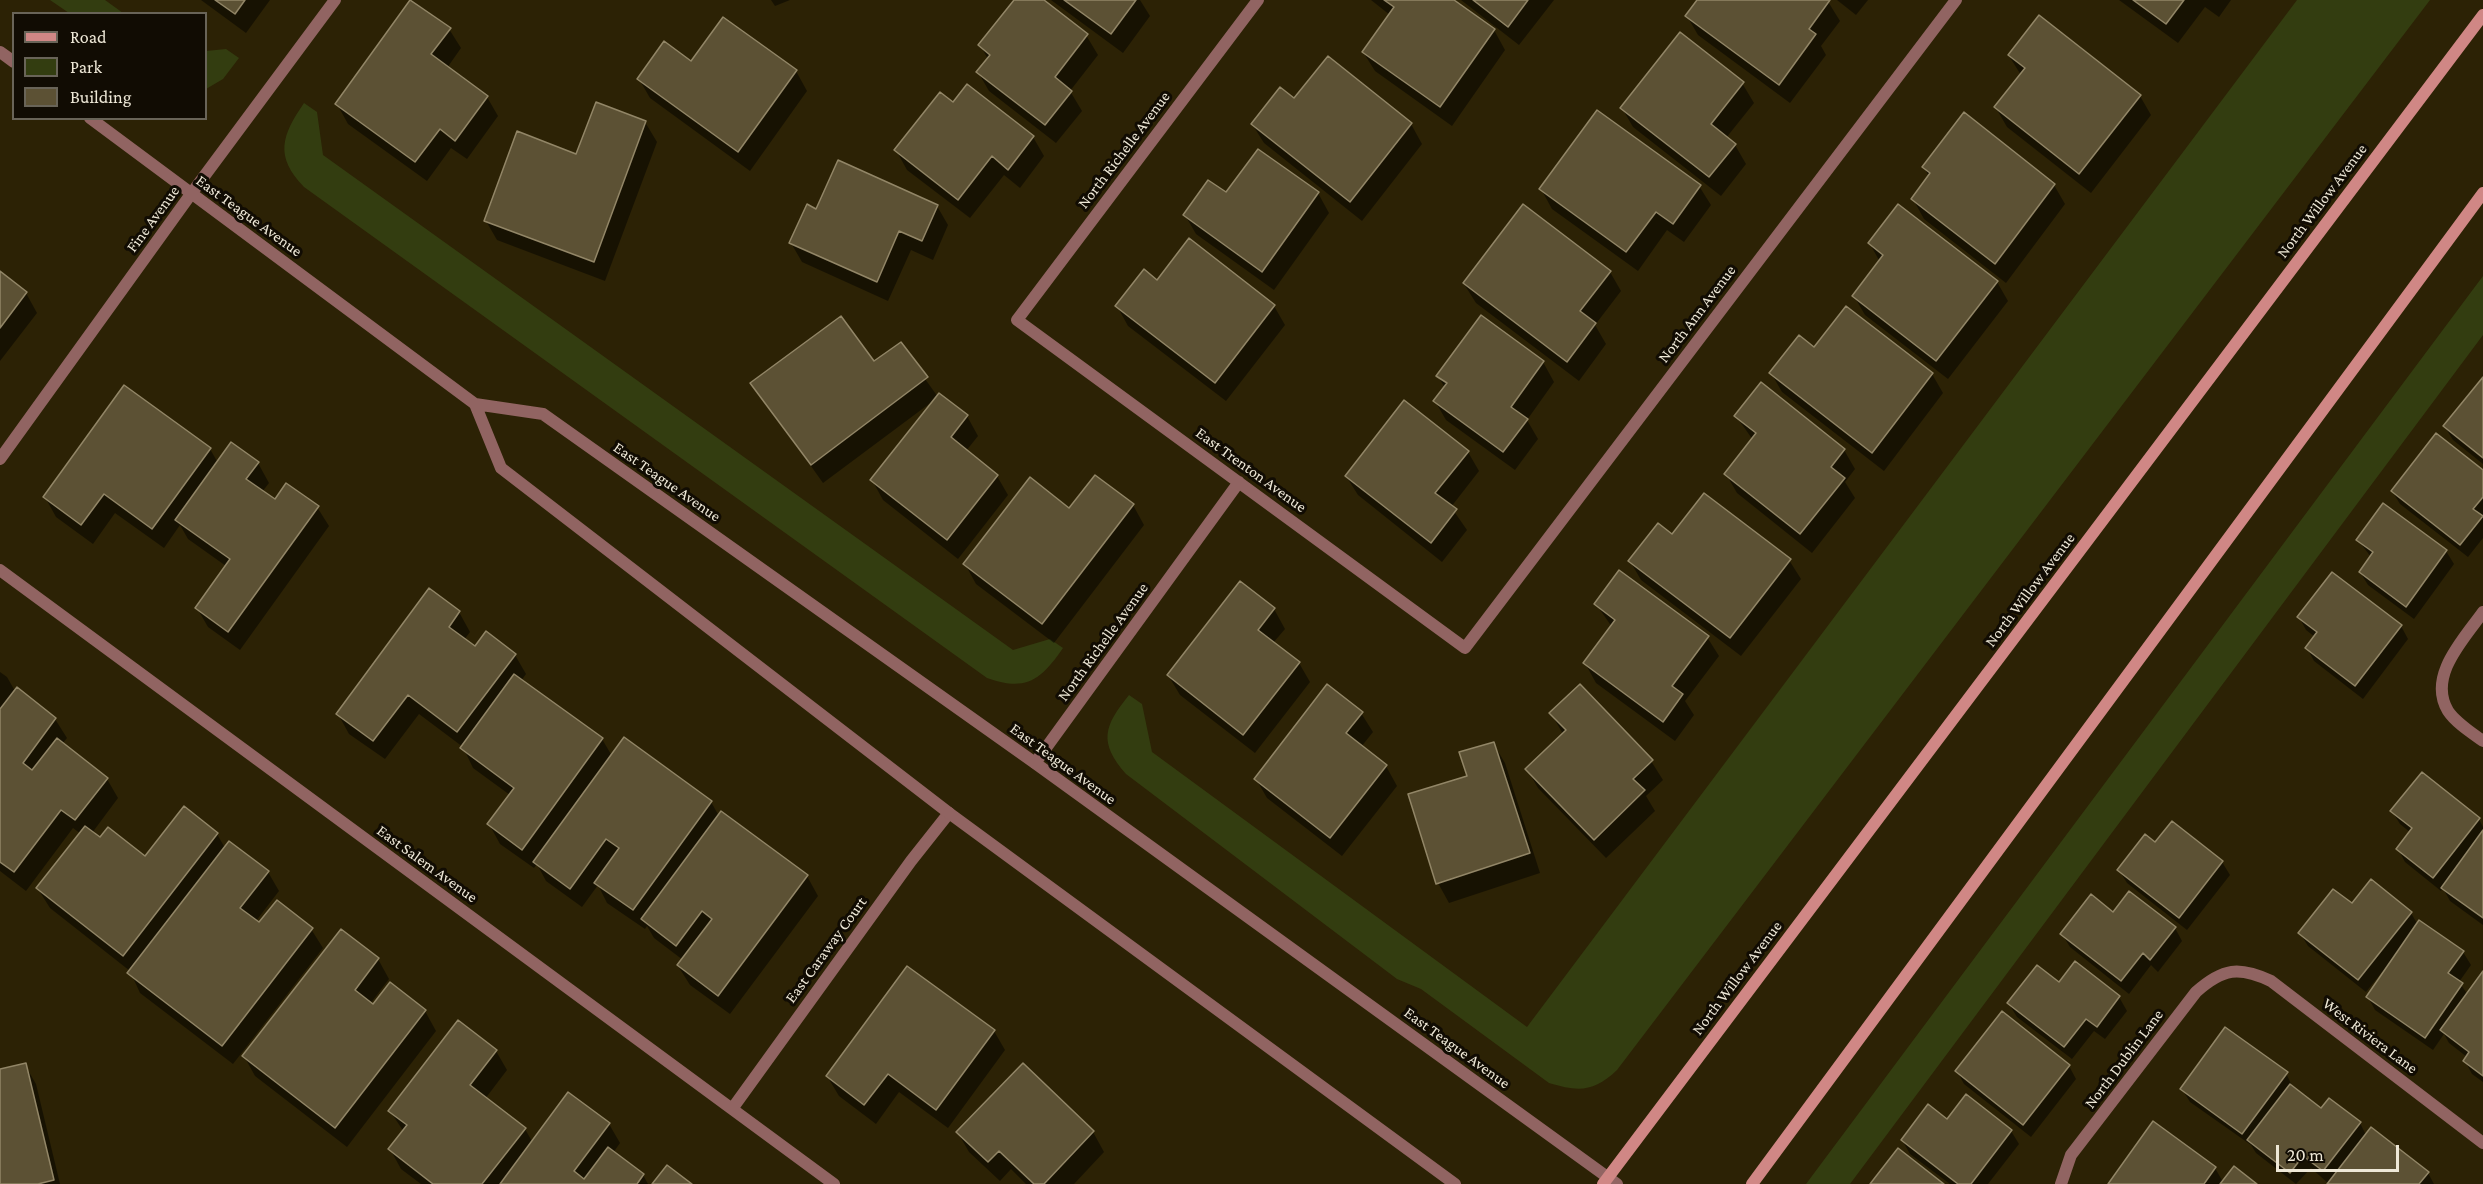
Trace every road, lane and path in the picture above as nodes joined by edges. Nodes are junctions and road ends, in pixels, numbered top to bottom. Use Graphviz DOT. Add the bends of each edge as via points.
graph roads {
  1 [pos="335,0"];
  2 [pos="1258,0"];
  3 [pos="1956,0"];
  4 [pos="2483,15"];
  5 [pos="93,120"];
  6 [pos="2483,193"];
  7 [pos="191,194"];
  8 [pos="1017,320"];
  9 [pos="475,404"];
  10 [pos="0,459"];
  11 [pos="1239,482"];
  12 [pos="0,570"];
  13 [pos="2483,612"];
  14 [pos="1465,648"];
  15 [pos="2483,741"];
  16 [pos="1035,763"];
  17 [pos="949,813"];
  18 [pos="2231,971"];
  19 [pos="732,1109"];
  20 [pos="2483,1143"];
  21 [pos="1609,1182"];
  22 [pos="834,1184"];
  23 [pos="1455,1184"];
  24 [pos="1752,1184"];
  25 [pos="2061,1184"];
  1 -- 7 [label="street, Fine Avenue"];
  2 -- 8 [label="street, North Richelle Avenue"];
  3 -- 14 [label="street, North Ann Avenue"];
  4 -- 21 [label="main road, North Willow Avenue"];
  5 -- 7 [label="street, East Teague Avenue"];
  6 -- 24 [label="main road"];
  7 -- 9 [label="street, East Teague Avenue"];
  7 -- 10 [label="street, Fine Avenue"];
  8 -- 11 [label="street, East Trenton Avenue"];
  9 -- 16 [label="street, East Teague Avenue" via="543,414"];
  9 -- 17 [label="street" via="501,468"];
  11 -- 14 [label="street, East Trenton Avenue"];
  11 -- 16 [label="street, North Richelle Avenue"];
  12 -- 19 [label="street, East Salem Avenue"];
  13 -- 15 [label="street" via="2449,663 2441,694 2449,712"];
  16 -- 21 [label="street, East Teague Avenue"];
  17 -- 19 [label="street, East Caraway Court" via="910,861"];
  17 -- 23 [label="street"];
  18 -- 20 [label="street, West Riviera Lane" via="2252,972 2271,981"];
  18 -- 25 [label="street, North Dublin Lane" via="2213,977 2196,992 2072,1155"];
  19 -- 22 [label="street, East Salem Avenue"];
}
